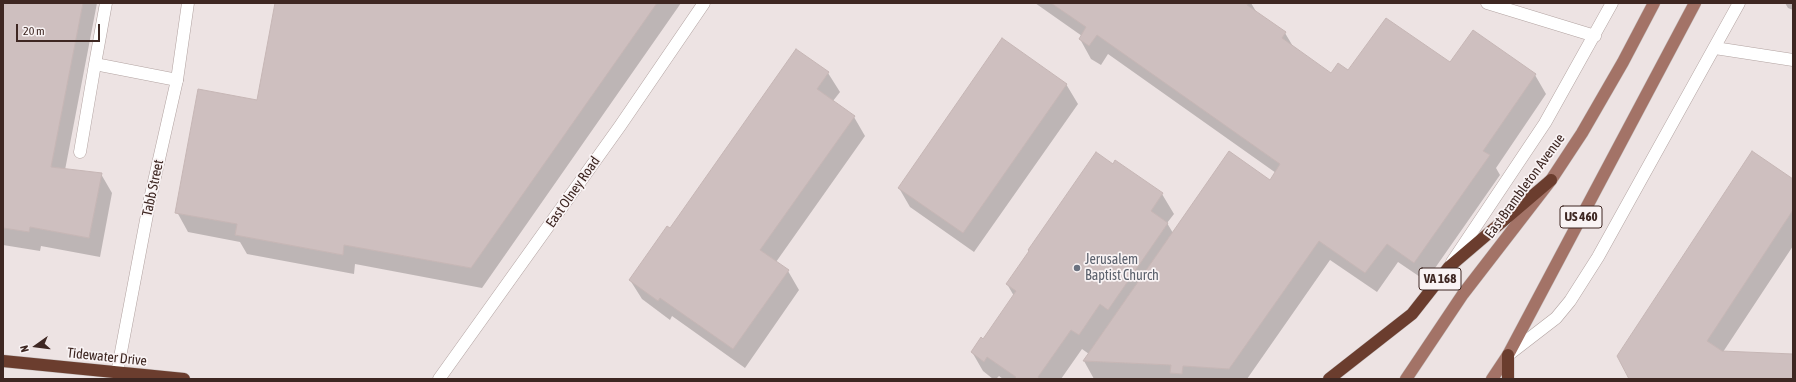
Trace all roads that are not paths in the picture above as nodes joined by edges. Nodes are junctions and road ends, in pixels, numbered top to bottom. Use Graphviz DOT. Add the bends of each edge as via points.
graph roads {
  1 [pos="106,3"];
  2 [pos="188,3"];
  3 [pos="704,3"];
  4 [pos="1486,3"];
  5 [pos="1612,3"];
  6 [pos="1654,3"];
  7 [pos="1695,3"];
  8 [pos="1739,3"];
  9 [pos="1595,36"];
  10 [pos="1715,48"];
  11 [pos="1793,60"];
  12 [pos="95,64"];
  13 [pos="177,80"];
  14 [pos="80,152"];
  15 [pos="1551,180"];
  16 [pos="1449,267"];
  17 [pos="1508,355"];
  18 [pos="3,361"];
  19 [pos="117,373"];
  20 [pos="184,379"];
  21 [pos="439,379"];
  22 [pos="1329,379"];
  23 [pos="1406,379"];
  24 [pos="1492,379"];
  25 [pos="1508,379"];
  1 -- 12 [label="street"];
  2 -- 13 [label="street, Tabb Street"];
  3 -- 21 [label="street, East Olney Road"];
  4 -- 9 [label="street"];
  5 -- 9 [label="street"];
  6 -- 15 [label="main road, East Brambleton Avenue" via="1582,133"];
  7 -- 17 [label="main road, US 460"];
  8 -- 10 [label="street"];
  9 -- 16 [label="street" via="1545,123"];
  10 -- 11 [label="street"];
  10 -- 17 [label="street" via="1598,257 1570,301 1556,318"];
  12 -- 13 [label="street"];
  12 -- 14 [label="street"];
  13 -- 19 [label="street, Tabb Street" via="150,199"];
  15 -- 16 [label="highway, VA 168"];
  15 -- 23 [label="main road, East Brambleton Avenue" via="1463,294"];
  16 -- 22 [label="highway, VA 168" via="1412,314"];
  17 -- 24 [label="main road, US 460"];
  17 -- 25 [label="highway"];
  18 -- 19 [label="highway, Tidewater Drive"];
  19 -- 20 [label="highway, Tidewater Drive"];
}
